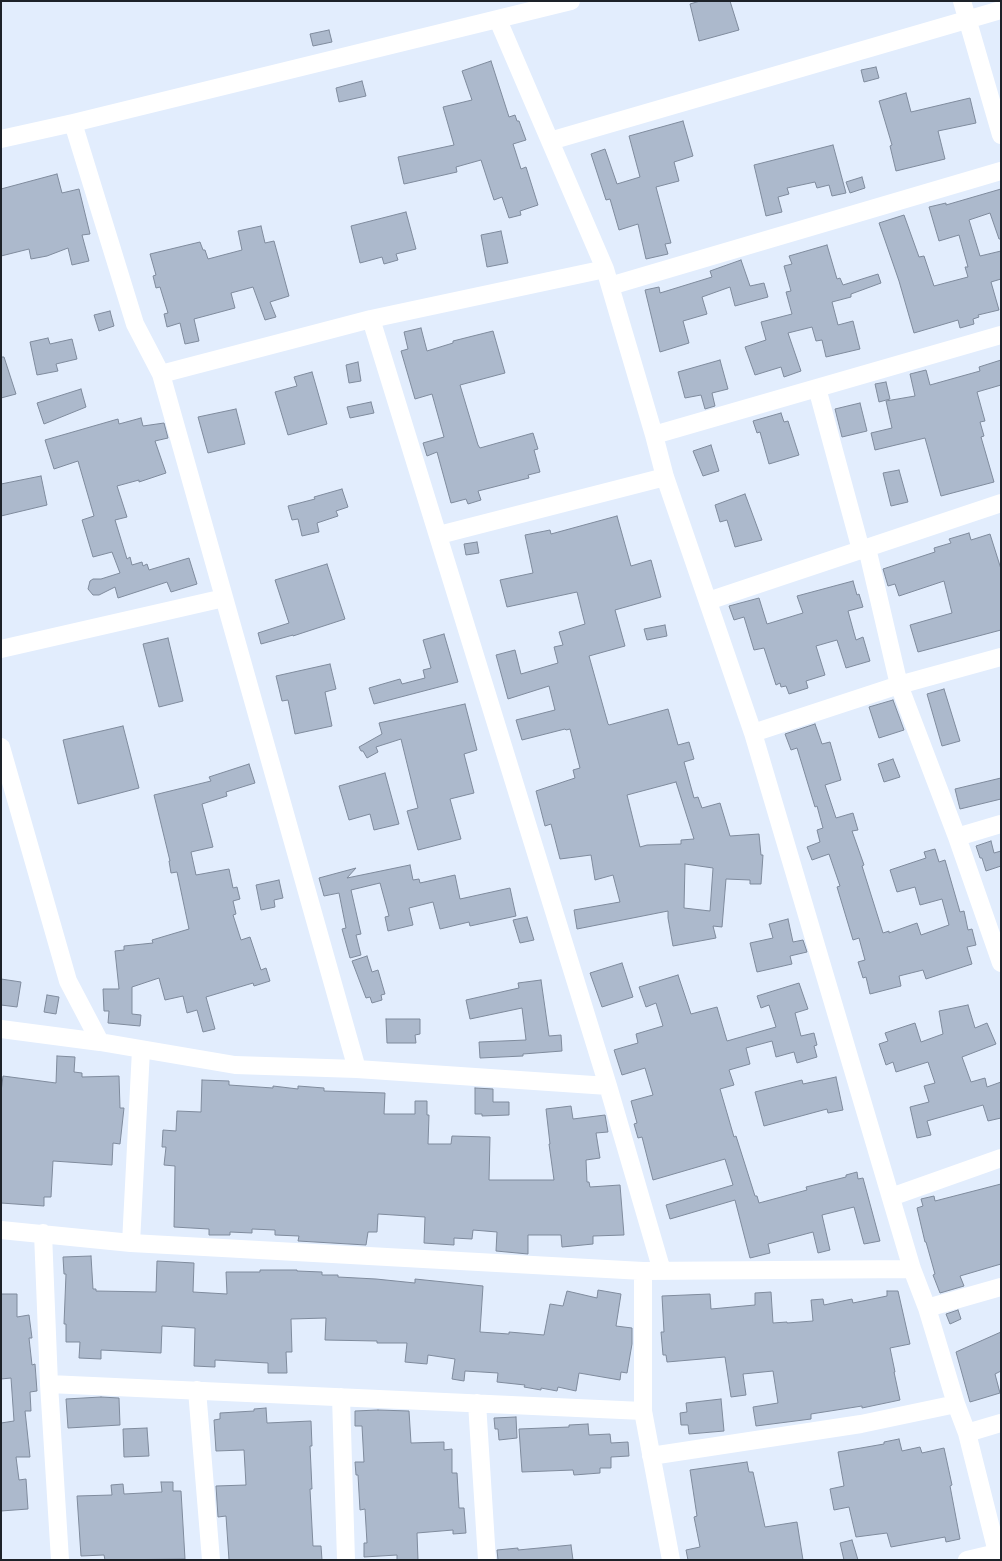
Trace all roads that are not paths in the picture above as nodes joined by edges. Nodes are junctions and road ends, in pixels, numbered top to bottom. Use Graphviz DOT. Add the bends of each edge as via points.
graph roads {
  1 [pos="571,1"];
  2 [pos="962,1"];
  3 [pos="1001,10"];
  4 [pos="498,20"];
  5 [pos="967,20"];
  6 [pos="73,123"];
  7 [pos="1001,135"];
  8 [pos="1,138"];
  9 [pos="550,141"];
  10 [pos="1001,171"];
  11 [pos="608,277"];
  12 [pos="371,319"];
  13 [pos="1000,339"];
  14 [pos="161,374"];
  15 [pos="817,388"];
  16 [pos="654,435"];
  17 [pos="665,477"];
  18 [pos="1001,504"];
  19 [pos="439,535"];
  20 [pos="864,549"];
  21 [pos="224,598"];
  22 [pos="708,601"];
  23 [pos="1,649"];
  24 [pos="1001,657"];
  25 [pos="899,685"];
  26 [pos="753,733"];
  27 [pos="1,746"];
  28 [pos="1001,824"];
  29 [pos="957,837"];
  30 [pos="1001,963"];
  31 [pos="1,1029"];
  32 [pos="100,1042"];
  33 [pos="141,1050"];
  34 [pos="357,1069"];
  35 [pos="608,1086"];
  36 [pos="1001,1158"];
  37 [pos="891,1197"];
  38 [pos="1,1230"];
  39 [pos="42,1233"];
  40 [pos="131,1243"];
  41 [pos="912,1270"];
  42 [pos="643,1271"];
  43 [pos="662,1271"];
  44 [pos="1001,1287"];
  45 [pos="927,1308"];
  46 [pos="49,1384"];
  47 [pos="197,1390"];
  48 [pos="341,1397"];
  49 [pos="477,1403"];
  50 [pos="956,1404"];
  51 [pos="643,1411"];
  52 [pos="1001,1423"];
  53 [pos="967,1433"];
  54 [pos="651,1456"];
  55 [pos="999,1555"];
  56 [pos="60,1560"];
  57 [pos="211,1560"];
  58 [pos="346,1560"];
  59 [pos="487,1560"];
  60 [pos="671,1560"];
  61 [pos="968,1560"];
  1 -- 4 [label="street"];
  2 -- 5 [label="street"];
  3 -- 5 [label="street"];
  4 -- 6 [label="street"];
  4 -- 9 [label="street"];
  5 -- 7 [label="street"];
  5 -- 9 [label="street"];
  6 -- 8 [label="street"];
  6 -- 14 [label="street" via="135,324"];
  9 -- 11 [label="street"];
  10 -- 11 [label="street"];
  11 -- 12 [label="street"];
  11 -- 16 [label="street"];
  12 -- 14 [label="street"];
  12 -- 19 [label="street"];
  13 -- 15 [label="street"];
  14 -- 21 [label="street"];
  15 -- 16 [label="street"];
  15 -- 20 [label="street"];
  16 -- 17 [label="street"];
  17 -- 19 [label="street"];
  17 -- 22 [label="street"];
  18 -- 20 [label="street"];
  19 -- 35 [label="street"];
  20 -- 22 [label="street"];
  20 -- 25 [label="street"];
  21 -- 23 [label="street"];
  21 -- 34 [label="street"];
  22 -- 26 [label="street"];
  24 -- 25 [label="street"];
  25 -- 26 [label="street"];
  25 -- 29 [label="street"];
  26 -- 37 [label="street"];
  27 -- 32 [label="street" via="68,981"];
  28 -- 29 [label="street"];
  29 -- 30 [label="street"];
  31 -- 32 [label="street"];
  32 -- 33 [label="street"];
  33 -- 34 [label="street" via="235,1065"];
  33 -- 40 [label="street"];
  34 -- 35 [label="street"];
  35 -- 43 [label="street"];
  36 -- 37 [label="street"];
  37 -- 41 [label="street"];
  38 -- 39 [label="street"];
  39 -- 40 [label="street"];
  39 -- 46 [label="street"];
  40 -- 42 [label="street"];
  41 -- 43 [label="street"];
  41 -- 45 [label="street"];
  42 -- 43 [label="street"];
  42 -- 51 [label="street"];
  44 -- 45 [label="street"];
  45 -- 50 [label="street"];
  46 -- 47 [label="street"];
  46 -- 56 [label="street"];
  47 -- 48 [label="street"];
  47 -- 57 [label="street"];
  48 -- 49 [label="street"];
  48 -- 58 [label="street"];
  49 -- 51 [label="street"];
  49 -- 59 [label="street"];
  50 -- 53 [label="street"];
  50 -- 54 [label="street" via="861,1424"];
  51 -- 54 [label="street"];
  52 -- 53 [label="street"];
  53 -- 55 [label="street"];
  54 -- 60 [label="street"];
  55 -- 61 [label="street"];
}
